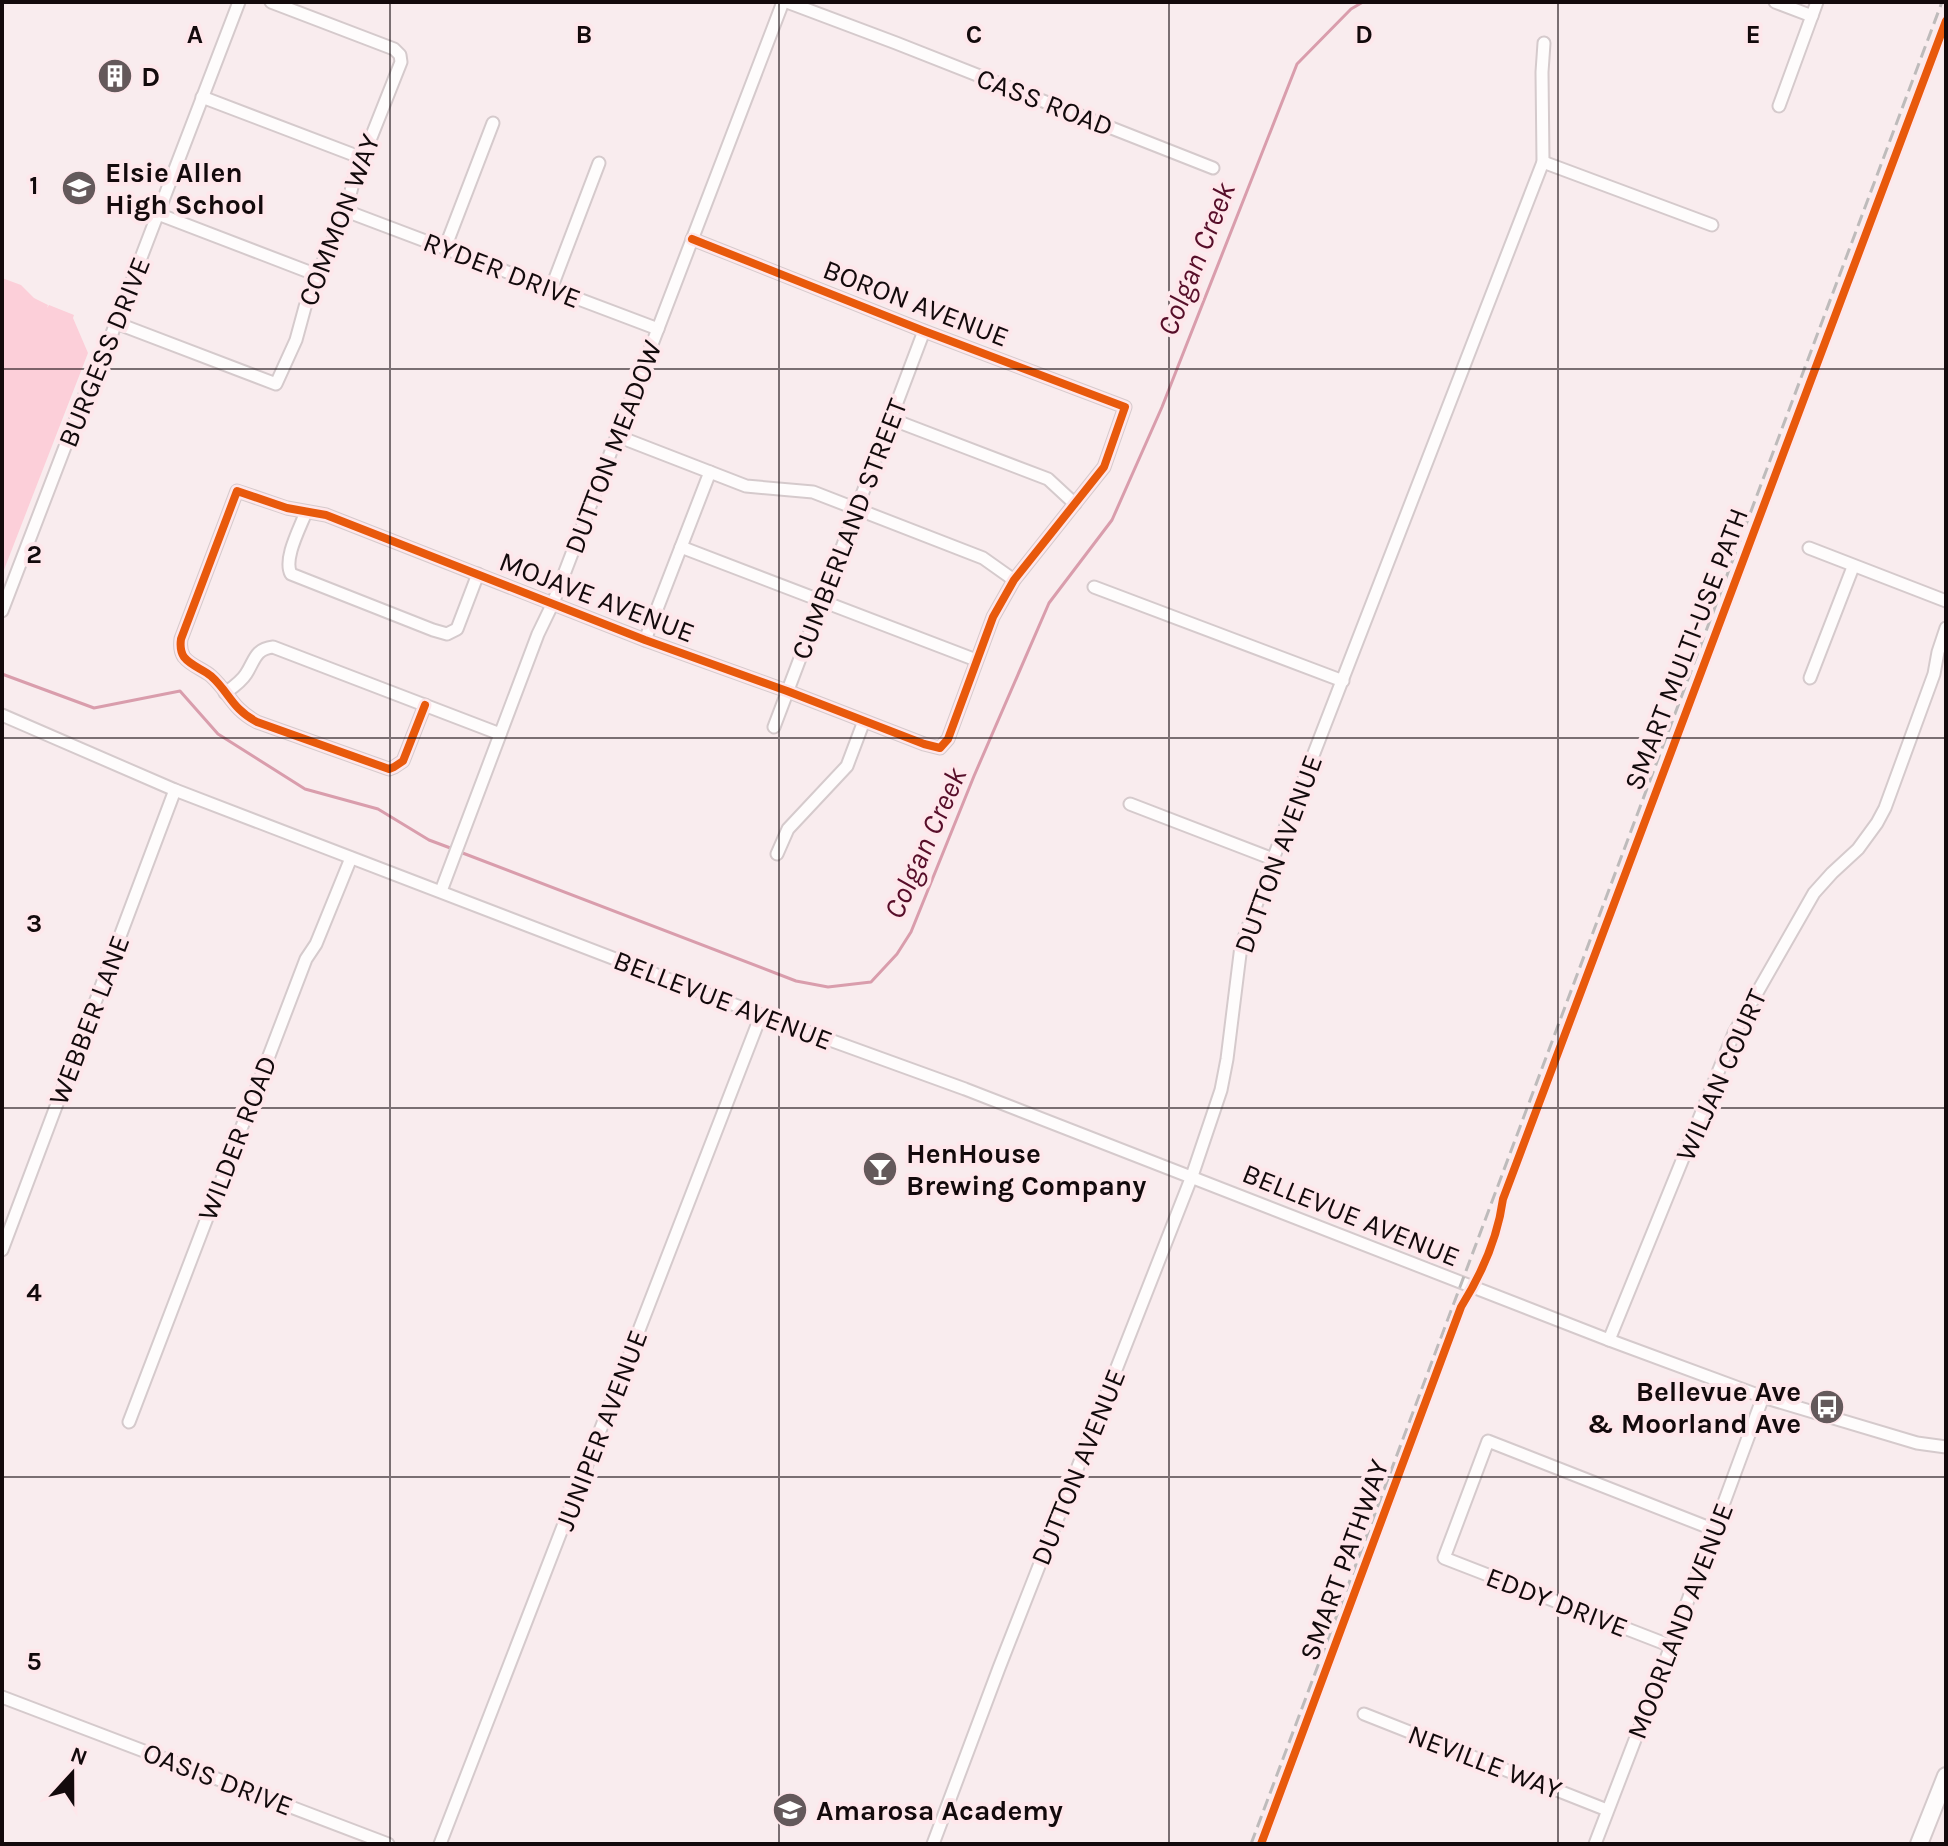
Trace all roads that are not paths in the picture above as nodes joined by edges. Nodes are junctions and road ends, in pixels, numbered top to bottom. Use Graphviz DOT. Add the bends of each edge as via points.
graph roads {
  1 [pos="239,2"];
  2 [pos="271,2"];
  3 [pos="785,2"];
  4 [pos="1775,2"];
  5 [pos="1817,2"];
  6 [pos="1812,16"];
  7 [pos="1544,43"];
  8 [pos="202,97"];
  9 [pos="1779,106"];
  10 [pos="493,123"];
  11 [pos="362,158"];
  12 [pos="1543,162"];
  13 [pos="599,163"];
  14 [pos="1213,168"];
  15 [pos="346,211"];
  16 [pos="158,214"];
  17 [pos="1712,225"];
  18 [pos="692,239"];
  19 [pos="445,248"];
  20 [pos="317,275"];
  21 [pos="551,289"];
  22 [pos="116,323"];
  23 [pos="658,329"];
  24 [pos="924,331"];
  25 [pos="891,419"];
  26 [pos="617,436"];
  27 [pos="710,472"];
  28 [pos="1075,504"];
  29 [pos="857,509"];
  30 [pos="306,512"];
  31 [pos="681,547"];
  32 [pos="1809,548"];
  33 [pos="1853,567"];
  34 [pos="478,574"];
  35 [pos="1014,580"];
  36 [pos="1094,587"];
  37 [pos="822,601"];
  38 [pos="1946,601"];
  39 [pos="553,603"];
  40 [pos="2,611"];
  41 [pos="1946,628"];
  42 [pos="645,640"];
  43 [pos="976,660"];
  44 [pos="1810,678"];
  45 [pos="1343,681"];
  46 [pos="787,691"];
  47 [pos="225,693"];
  48 [pos="425,705"];
  49 [pos="2,715"];
  50 [pos="864,721"];
  51 [pos="774,727"];
  52 [pos="500,734"];
  53 [pos="175,790"];
  54 [pos="1130,804"];
  55 [pos="777,854"];
  56 [pos="351,858"];
  57 [pos="1273,859"];
  58 [pos="441,891"];
  59 [pos="761,1015"];
  60 [pos="1192,1176"];
  61 [pos="2,1250"];
  62 [pos="1609,1340"];
  63 [pos="1763,1397"];
  64 [pos="129,1422"];
  65 [pos="1946,1447"];
  66 [pos="1715,1530"];
  67 [pos="1671,1646"];
  68 [pos="2,1697"];
  69 [pos="1364,1714"];
  70 [pos="1946,1776"];
  71 [pos="1607,1810"];
  72 [pos="388,1844"];
  73 [pos="440,1844"];
  74 [pos="933,1844"];
  75 [pos="1595,1844"];
  76 [pos="1919,1844"];
  1 -- 8 [label="street, BURGESS DRIVE"];
  2 -- 11 [label="street, COMMON WAY" via="400,55 399,70"];
  3 -- 14 [label="street, CASS ROAD"];
  3 -- 18 [label="street, DUTTON MEADOW"];
  4 -- 6 [label="street"];
  5 -- 6 [label="street"];
  6 -- 9 [label="street"];
  7 -- 12 [label="street, DUTTON AVENUE"];
  8 -- 11 [label="street"];
  8 -- 16 [label="street, BURGESS DRIVE"];
  10 -- 19 [label="street"];
  11 -- 15 [label="street, COMMON WAY"];
  12 -- 17 [label="street"];
  12 -- 45 [label="street, DUTTON AVENUE"];
  13 -- 21 [label="street"];
  15 -- 19 [label="street, RYDER DRIVE"];
  15 -- 20 [label="street, COMMON WAY"];
  16 -- 20 [label="street"];
  16 -- 22 [label="street, BURGESS DRIVE"];
  18 -- 23 [label="street, DUTTON MEADOW"];
  18 -- 24 [label="street, BORON AVENUE"];
  19 -- 21 [label="street, RYDER DRIVE"];
  20 -- 22 [label="street, COMMON WAY" via="276,384"];
  21 -- 23 [label="street, RYDER DRIVE"];
  22 -- 40 [label="street, BURGESS DRIVE"];
  23 -- 26 [label="street, DUTTON MEADOW"];
  24 -- 25 [label="street, CUMBERLAND STREET"];
  24 -- 28 [label="street, BORON AVENUE" via="1125,407 1104,467"];
  25 -- 28 [label="street" via="1048,479"];
  25 -- 29 [label="street, CUMBERLAND STREET"];
  26 -- 27 [label="street"];
  26 -- 39 [label="street, DUTTON MEADOW"];
  27 -- 29 [label="street" via="746,486 813,492"];
  27 -- 31 [label="street"];
  28 -- 35 [label="street"];
  29 -- 35 [label="street" via="983,558"];
  29 -- 37 [label="street, CUMBERLAND STREET"];
  30 -- 34 [label="street, MOJAVE AVENUE"];
  30 -- 34 [label="street" via="288,560 291,574 433,630 447,634 457,629"];
  30 -- 47 [label="street, MOJAVE AVENUE" via="237,491 180,645 184,657"];
  31 -- 37 [label="street"];
  31 -- 42 [label="street"];
  32 -- 33 [label="street"];
  33 -- 38 [label="street"];
  33 -- 44 [label="street"];
  34 -- 39 [label="street, MOJAVE AVENUE"];
  35 -- 43 [label="street"];
  36 -- 45 [label="street"];
  37 -- 43 [label="street"];
  37 -- 46 [label="street, CUMBERLAND STREET"];
  39 -- 42 [label="street, MOJAVE AVENUE"];
  39 -- 52 [label="street, DUTTON MEADOW"];
  41 -- 62 [label="street, WILJAN COURT" via="1885,808 1858,849 1814,893 1734,1033"];
  42 -- 46 [label="street, MOJAVE AVENUE"];
  43 -- 50 [label="street, MOJAVE AVENUE" via="940,748"];
  45 -- 57 [label="street, DUTTON AVENUE"];
  46 -- 50 [label="street, MOJAVE AVENUE"];
  46 -- 51 [label="street, CUMBERLAND STREET"];
  47 -- 48 [label="street" via="245,675 258,651 273,647"];
  47 -- 48 [label="street" via="257,722 389,769 403,761"];
  48 -- 52 [label="street"];
  49 -- 53 [label="street, BELLEVUE AVENUE"];
  50 -- 55 [label="street" via="847,766 788,829"];
  52 -- 58 [label="street, DUTTON MEADOW"];
  53 -- 56 [label="street, BELLEVUE AVENUE"];
  53 -- 61 [label="street, WEBBER LANE"];
  54 -- 57 [label="street"];
  56 -- 58 [label="street, BELLEVUE AVENUE"];
  56 -- 64 [label="street, WILDER ROAD" via="306,959"];
  57 -- 60 [label="street, DUTTON AVENUE" via="1241,946 1221,1090"];
  58 -- 59 [label="street, BELLEVUE AVENUE"];
  59 -- 60 [label="street, BELLEVUE AVENUE"];
  59 -- 73 [label="street, JUNIPER AVENUE"];
  60 -- 62 [label="street, BELLEVUE AVENUE"];
  60 -- 74 [label="street, DUTTON AVENUE"];
  62 -- 63 [label="street, BELLEVUE AVENUE"];
  63 -- 65 [label="street, BELLEVUE AVENUE"];
  63 -- 66 [label="street, MOORLAND AVENUE"];
  66 -- 67 [label="street, MOORLAND AVENUE"];
  66 -- 67 [label="street, EDDY DRIVE" via="1488,1441 1444,1558"];
  67 -- 71 [label="street, MOORLAND AVENUE"];
  68 -- 72 [label="street, OASIS DRIVE"];
  69 -- 71 [label="street, NEVILLE WAY"];
  70 -- 76 [label="highway"];
  71 -- 75 [label="street, MOORLAND AVENUE"];
}
